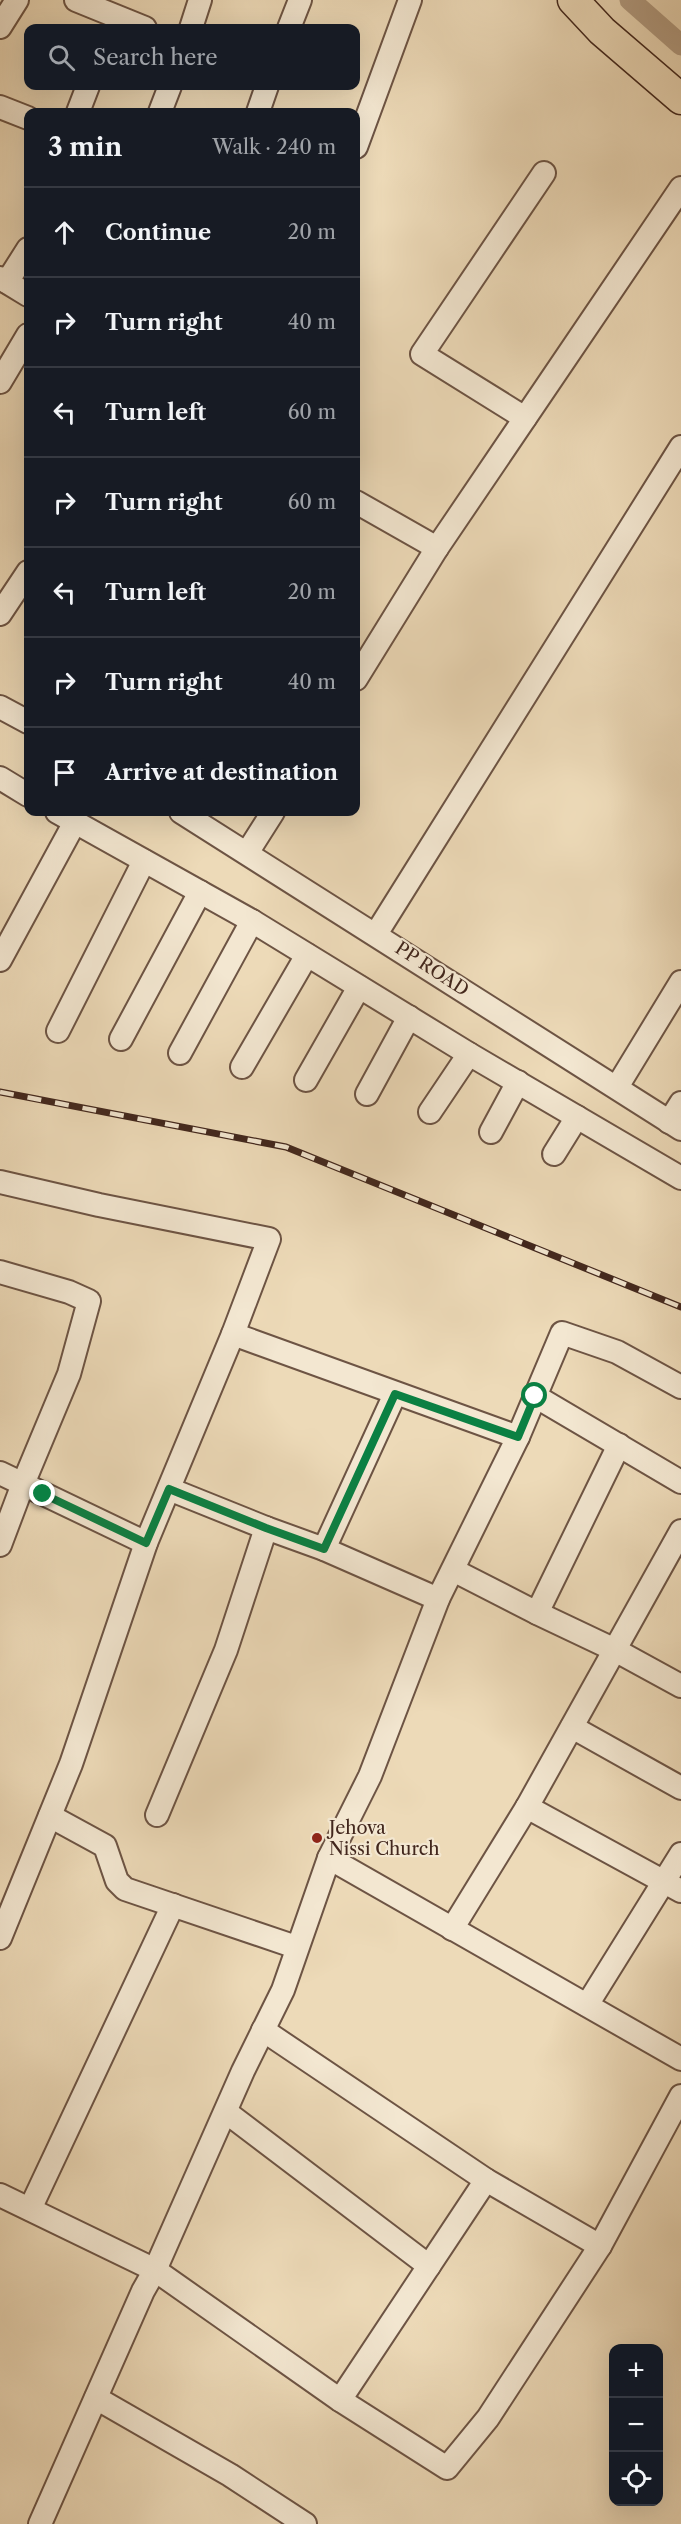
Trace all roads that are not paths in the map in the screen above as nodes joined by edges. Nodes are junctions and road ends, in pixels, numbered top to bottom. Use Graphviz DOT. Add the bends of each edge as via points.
graph roads {
  1 [pos="17,0"];
  2 [pos="76,0"];
  3 [pos="201,0"];
  4 [pos="300,0"];
  5 [pos="410,0"];
  6 [pos="573,0"];
  7 [pos="113,15"];
  8 [pos="135,24"];
  9 [pos="192,24"];
  10 [pos="291,24"];
  11 [pos="0,27"];
  12 [pos="86,90"];
  13 [pos="168,90"];
  14 [pos="266,90"];
  15 [pos="681,99"];
  16 [pos="0,107"];
  17 [pos="80,108"];
  18 [pos="162,108"];
  19 [pos="259,108"];
  20 [pos="24,116"];
  21 [pos="360,136"];
  22 [pos="544,173"];
  23 [pos="681,188"];
  24 [pos="24,254"];
  25 [pos="3,280"];
  26 [pos="24,293"];
  27 [pos="24,342"];
  28 [pos="0,382"];
  29 [pos="525,418"];
  30 [pos="681,447"];
  31 [pos="360,504"];
  32 [pos="437,548"];
  33 [pos="24,578"];
  34 [pos="0,614"];
  35 [pos="360,673"];
  36 [pos="0,707"];
  37 [pos="24,720"];
  38 [pos="0,778"];
  39 [pos="24,793"];
  40 [pos="195,816"];
  41 [pos="270,816"];
  42 [pos="66,817"];
  43 [pos="247,853"];
  44 [pos="144,861"];
  45 [pos="200,892"];
  46 [pos="252,921"];
  47 [pos="376,934"];
  48 [pos="307,955"];
  49 [pos="0,960"];
  50 [pos="681,982"];
  51 [pos="359,987"];
  52 [pos="409,1017"];
  53 [pos="58,1031"];
  54 [pos="121,1039"];
  55 [pos="180,1053"];
  56 [pos="469,1054"];
  57 [pos="242,1067"];
  58 [pos="306,1080"];
  59 [pos="518,1082"];
  60 [pos="616,1087"];
  61 [pos="367,1094"];
  62 [pos="430,1112"];
  63 [pos="577,1118"];
  64 [pos="677,1118"];
  65 [pos="491,1132"];
  66 [pos="554,1154"];
  67 [pos="681,1178"];
  68 [pos="0,1182"];
  69 [pos="0,1272"];
  70 [pos="233,1334"];
  71 [pos="681,1387"];
  72 [pos="395,1394"];
  73 [pos="535,1396"];
  74 [pos="518,1437"];
  75 [pos="619,1446"];
  76 [pos="0,1473"];
  77 [pos="681,1482"];
  78 [pos="22,1484"];
  79 [pos="169,1489"];
  80 [pos="266,1528"];
  81 [pos="681,1531"];
  82 [pos="146,1543"];
  83 [pos="0,1545"];
  84 [pos="324,1549"];
  85 [pos="453,1570"];
  86 [pos="438,1599"];
  87 [pos="537,1613"];
  88 [pos="615,1650"];
  89 [pos="681,1686"];
  90 [pos="572,1727"];
  91 [pos="681,1788"];
  92 [pos="527,1807"];
  93 [pos="157,1815"];
  94 [pos="50,1816"];
  95 [pos="681,1854"];
  96 [pos="329,1858"];
  97 [pos="673,1886"];
  98 [pos="172,1905"];
  99 [pos="452,1929"];
  100 [pos="0,1938"];
  101 [pos="296,1947"];
  102 [pos="587,2005"];
  103 [pos="263,2030"];
  104 [pos="681,2058"];
  105 [pos="681,2096"];
  106 [pos="226,2112"];
  107 [pos="486,2180"];
  108 [pos="0,2195"];
  109 [pos="30,2209"];
  110 [pos="600,2246"];
  111 [pos="429,2266"];
  112 [pos="155,2270"];
  113 [pos="96,2398"];
  114 [pos="340,2400"];
  115 [pos="40,2524"];
  116 [pos="305,2524"];
  1 -- 11 [label="street"];
  2 -- 7 [label="street"];
  3 -- 9 [label="street"];
  4 -- 10 [label="street"];
  5 -- 21 [label="street"];
  6 -- 15 [label="main road" via="602,31"];
  7 -- 8 [label="street"];
  12 -- 17 [label="street"];
  13 -- 18 [label="street"];
  14 -- 19 [label="street"];
  16 -- 20 [label="street"];
  22 -- 29 [label="street" via="422,354"];
  23 -- 29 [label="street"];
  24 -- 25 [label="street"];
  25 -- 26 [label="street"];
  27 -- 28 [label="street"];
  29 -- 32 [label="street"];
  30 -- 47 [label="street"];
  31 -- 32 [label="street"];
  32 -- 35 [label="street"];
  33 -- 34 [label="street"];
  36 -- 37 [label="street"];
  38 -- 39 [label="street"];
  40 -- 43 [label="street, PP ROAD"];
  41 -- 43 [label="street"];
  42 -- 44 [label="street"];
  42 -- 49 [label="street"];
  43 -- 47 [label="street, PP ROAD"];
  44 -- 45 [label="street"];
  44 -- 53 [label="street"];
  45 -- 46 [label="street"];
  45 -- 54 [label="street"];
  46 -- 48 [label="street"];
  46 -- 55 [label="street"];
  47 -- 60 [label="street, PP ROAD"];
  48 -- 51 [label="street"];
  48 -- 57 [label="street"];
  50 -- 60 [label="street"];
  51 -- 52 [label="street"];
  51 -- 58 [label="street"];
  52 -- 56 [label="street"];
  52 -- 61 [label="street"];
  56 -- 59 [label="street"];
  56 -- 62 [label="street"];
  59 -- 63 [label="street"];
  59 -- 65 [label="street"];
  60 -- 64 [label="street, PP ROAD"];
  63 -- 66 [label="street"];
  63 -- 67 [label="street"];
  68 -- 70 [label="street" via="269,1239"];
  69 -- 78 [label="street" via="89,1301 69,1374"];
  70 -- 72 [label="street"];
  70 -- 79 [label="street"];
  71 -- 73 [label="street" via="617,1352 562,1333"];
  72 -- 74 [label="street"];
  72 -- 84 [label="street"];
  73 -- 74 [label="street"];
  73 -- 75 [label="street"];
  74 -- 85 [label="street"];
  75 -- 77 [label="street"];
  75 -- 87 [label="street"];
  76 -- 78 [label="street"];
  78 -- 82 [label="street"];
  78 -- 83 [label="street"];
  79 -- 80 [label="street"];
  79 -- 82 [label="street"];
  80 -- 84 [label="street"];
  80 -- 93 [label="street" via="226,1650"];
  81 -- 88 [label="street"];
  82 -- 94 [label="street" via="72,1764"];
  84 -- 86 [label="street"];
  85 -- 86 [label="street"];
  85 -- 87 [label="street"];
  86 -- 96 [label="street" via="370,1776"];
  87 -- 88 [label="street"];
  88 -- 89 [label="street"];
  88 -- 90 [label="street"];
  90 -- 91 [label="street"];
  90 -- 92 [label="street"];
  92 -- 97 [label="street"];
  92 -- 99 [label="street"];
  94 -- 98 [label="street" via="105,1846 117,1881 125,1889"];
  94 -- 100 [label="street"];
  95 -- 97 [label="street"];
  96 -- 99 [label="street"];
  96 -- 101 [label="street"];
  97 -- 102 [label="street"];
  98 -- 101 [label="street"];
  98 -- 109 [label="street"];
  99 -- 102 [label="street"];
  101 -- 103 [label="street" via="283,1990"];
  102 -- 104 [label="street"];
  103 -- 106 [label="street"];
  103 -- 107 [label="street"];
  105 -- 110 [label="street"];
  106 -- 111 [label="street"];
  106 -- 112 [label="street"];
  107 -- 110 [label="street"];
  107 -- 111 [label="street"];
  108 -- 109 [label="street"];
  109 -- 112 [label="street"];
  110 -- 114 [label="street" via="488,2418 447,2468"];
  111 -- 114 [label="street"];
  112 -- 113 [label="street"];
  112 -- 114 [label="street"];
  113 -- 115 [label="street"];
  113 -- 116 [label="street" via="230,2475"];
}
